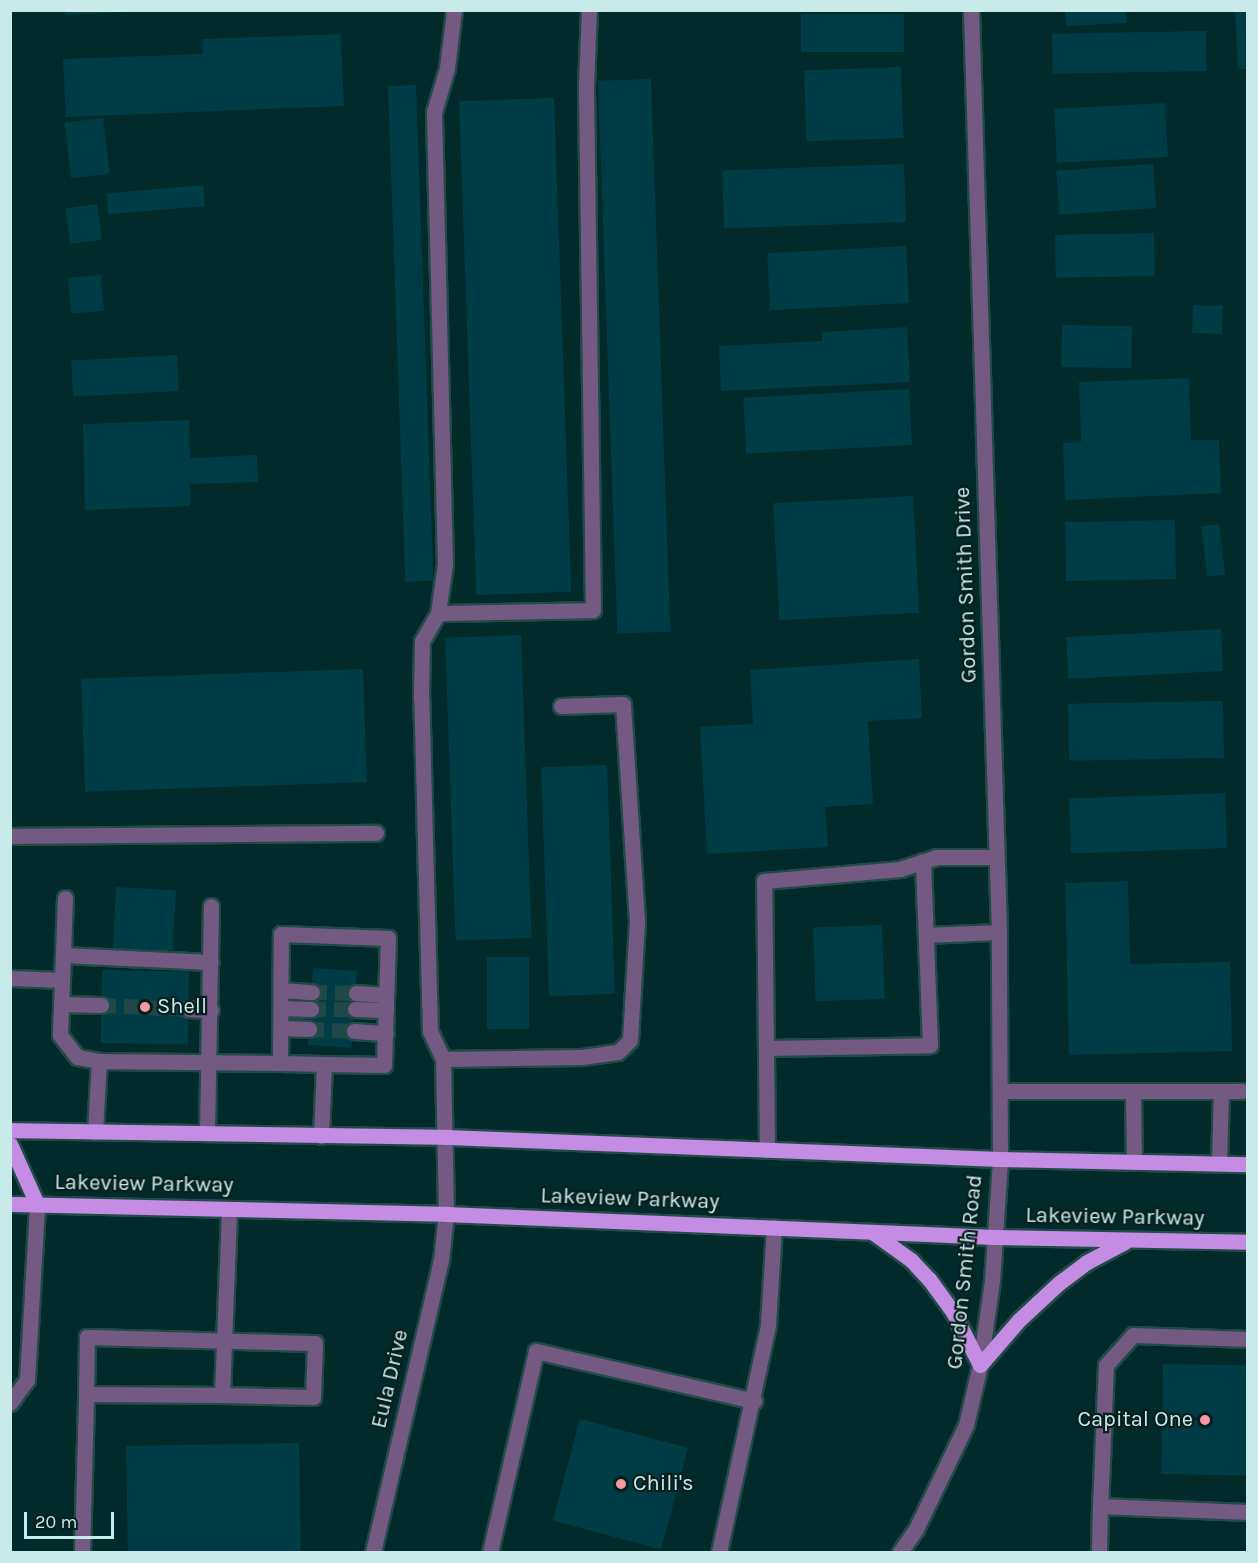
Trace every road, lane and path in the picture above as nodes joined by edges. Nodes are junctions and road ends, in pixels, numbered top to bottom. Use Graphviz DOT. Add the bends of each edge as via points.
graph roads {
  1 [pos="454,10"];
  2 [pos="589,10"];
  3 [pos="971,10"];
  4 [pos="438,613"];
  5 [pos="561,706"];
  6 [pos="376,833"];
  7 [pos="10,836"];
  8 [pos="996,857"];
  9 [pos="923,861"];
  10 [pos="65,898"];
  11 [pos="211,906"];
  12 [pos="999,932"];
  13 [pos="926,935"];
  14 [pos="63,955"];
  15 [pos="211,962"];
  16 [pos="10,978"];
  17 [pos="62,980"];
  18 [pos="281,990"];
  19 [pos="312,992"];
  20 [pos="356,993"];
  21 [pos="386,1003"];
  22 [pos="61,1004"];
  23 [pos="101,1005"];
  24 [pos="281,1008"];
  25 [pos="189,1009"];
  26 [pos="311,1009"];
  27 [pos="355,1009"];
  28 [pos="211,1010"];
  29 [pos="281,1028"];
  30 [pos="309,1029"];
  31 [pos="354,1031"];
  32 [pos="386,1033"];
  33 [pos="766,1048"];
  34 [pos="443,1059"];
  35 [pos="99,1062"];
  36 [pos="211,1062"];
  37 [pos="280,1063"];
  38 [pos="324,1064"];
  39 [pos="1001,1091"];
  40 [pos="1221,1091"];
  41 [pos="1242,1091"];
  42 [pos="1133,1092"];
  43 [pos="10,1130"];
  44 [pos="96,1132"];
  45 [pos="207,1133"];
  46 [pos="321,1136"];
  47 [pos="447,1137"];
  48 [pos="10,1144"];
  49 [pos="766,1150"];
  50 [pos="1000,1159"];
  51 [pos="1134,1161"];
  52 [pos="1219,1163"];
  53 [pos="1248,1164"];
  54 [pos="10,1204"];
  55 [pos="37,1204"];
  56 [pos="229,1209"];
  57 [pos="446,1214"];
  58 [pos="774,1227"];
  59 [pos="871,1232"];
  60 [pos="995,1237"];
  61 [pos="1127,1241"];
  62 [pos="1248,1242"];
  63 [pos="1248,1339"];
  64 [pos="224,1340"];
  65 [pos="980,1365"];
  66 [pos="86,1394"];
  67 [pos="222,1395"];
  68 [pos="754,1401"];
  69 [pos="10,1403"];
  70 [pos="1100,1506"];
  71 [pos="1248,1512"];
  72 [pos="82,1552"];
  73 [pos="373,1552"];
  74 [pos="490,1552"];
  75 [pos="718,1552"];
  76 [pos="900,1552"];
  77 [pos="1099,1552"];
  1 -- 4 [label="street" via="447,68 434,112 445,564"];
  2 -- 4 [label="street" via="586,87 593,610"];
  3 -- 8 [label="street, Gordon Smith Drive"];
  4 -- 34 [label="street" via="422,641 421,697 430,1032"];
  5 -- 34 [label="street" via="623,704 637,921 630,1040 618,1052 582,1057"];
  6 -- 7 [label="street"];
  8 -- 9 [label="street" via="936,857"];
  8 -- 12 [label="street, Gordon Smith Drive"];
  9 -- 13 [label="street"];
  9 -- 33 [label="street" via="900,869 764,881"];
  10 -- 14 [label="street"];
  11 -- 15 [label="street"];
  12 -- 13 [label="street"];
  12 -- 39 [label="street, Gordon Smith Drive"];
  13 -- 33 [label="street" via="930,1045"];
  14 -- 15 [label="street"];
  14 -- 17 [label="street"];
  15 -- 28 [label="street"];
  16 -- 17 [label="street"];
  17 -- 22 [label="street"];
  18 -- 19 [label="street"];
  18 -- 21 [label="street" via="282,934 388,938"];
  18 -- 24 [label="street"];
  20 -- 21 [label="street"];
  21 -- 27 [label="street"];
  21 -- 32 [label="street"];
  22 -- 23 [label="street"];
  22 -- 35 [label="street" via="60,1035 77,1057"];
  24 -- 26 [label="street"];
  24 -- 29 [label="street"];
  25 -- 28 [label="street"];
  28 -- 36 [label="street"];
  29 -- 30 [label="street"];
  29 -- 37 [label="street"];
  31 -- 32 [label="street"];
  32 -- 38 [label="street" via="384,1065"];
  33 -- 49 [label="street"];
  34 -- 47 [label="street, Eula Drive"];
  35 -- 36 [label="street"];
  35 -- 44 [label="street"];
  36 -- 37 [label="street"];
  36 -- 45 [label="street"];
  37 -- 38 [label="street"];
  38 -- 46 [label="street"];
  39 -- 42 [label="street"];
  39 -- 50 [label="street, Gordon Smith Drive"];
  40 -- 41 [label="street"];
  40 -- 42 [label="street"];
  40 -- 52 [label="street"];
  42 -- 51 [label="street"];
  43 -- 44 [label="main road"];
  44 -- 45 [label="main road"];
  45 -- 46 [label="main road"];
  46 -- 47 [label="main road"];
  47 -- 49 [label="main road"];
  47 -- 57 [label="street, Eula Drive"];
  48 -- 55 [label="main road"];
  49 -- 50 [label="main road"];
  50 -- 51 [label="main road"];
  50 -- 60 [label="street, Gordon Smith Road"];
  51 -- 52 [label="main road"];
  52 -- 53 [label="main road"];
  54 -- 55 [label="main road, Lakeview Parkway"];
  55 -- 56 [label="main road, Lakeview Parkway"];
  55 -- 69 [label="street" via="27,1380"];
  56 -- 57 [label="main road, Lakeview Parkway"];
  56 -- 64 [label="street"];
  57 -- 58 [label="main road, Lakeview Parkway"];
  57 -- 73 [label="street, Eula Drive" via="441,1260"];
  58 -- 59 [label="main road, Lakeview Parkway"];
  58 -- 68 [label="street" via="768,1325"];
  59 -- 60 [label="main road, Lakeview Parkway"];
  59 -- 65 [label="main road" via="911,1260 929,1279 953,1312"];
  60 -- 61 [label="main road, Lakeview Parkway"];
  60 -- 65 [label="street, Gordon Smith Road"];
  61 -- 62 [label="main road, Lakeview Parkway"];
  61 -- 65 [label="main road" via="1087,1262 1059,1283 1019,1320"];
  63 -- 70 [label="street" via="1133,1335 1106,1365"];
  64 -- 66 [label="street" via="87,1336"];
  64 -- 67 [label="street"];
  64 -- 67 [label="street" via="315,1342 313,1397"];
  65 -- 76 [label="street, Gordon Smith Road" via="966,1425 916,1529"];
  66 -- 67 [label="street"];
  66 -- 72 [label="street"];
  68 -- 74 [label="street" via="536,1351"];
  68 -- 75 [label="street"];
  70 -- 71 [label="street"];
  70 -- 77 [label="street"];
}
